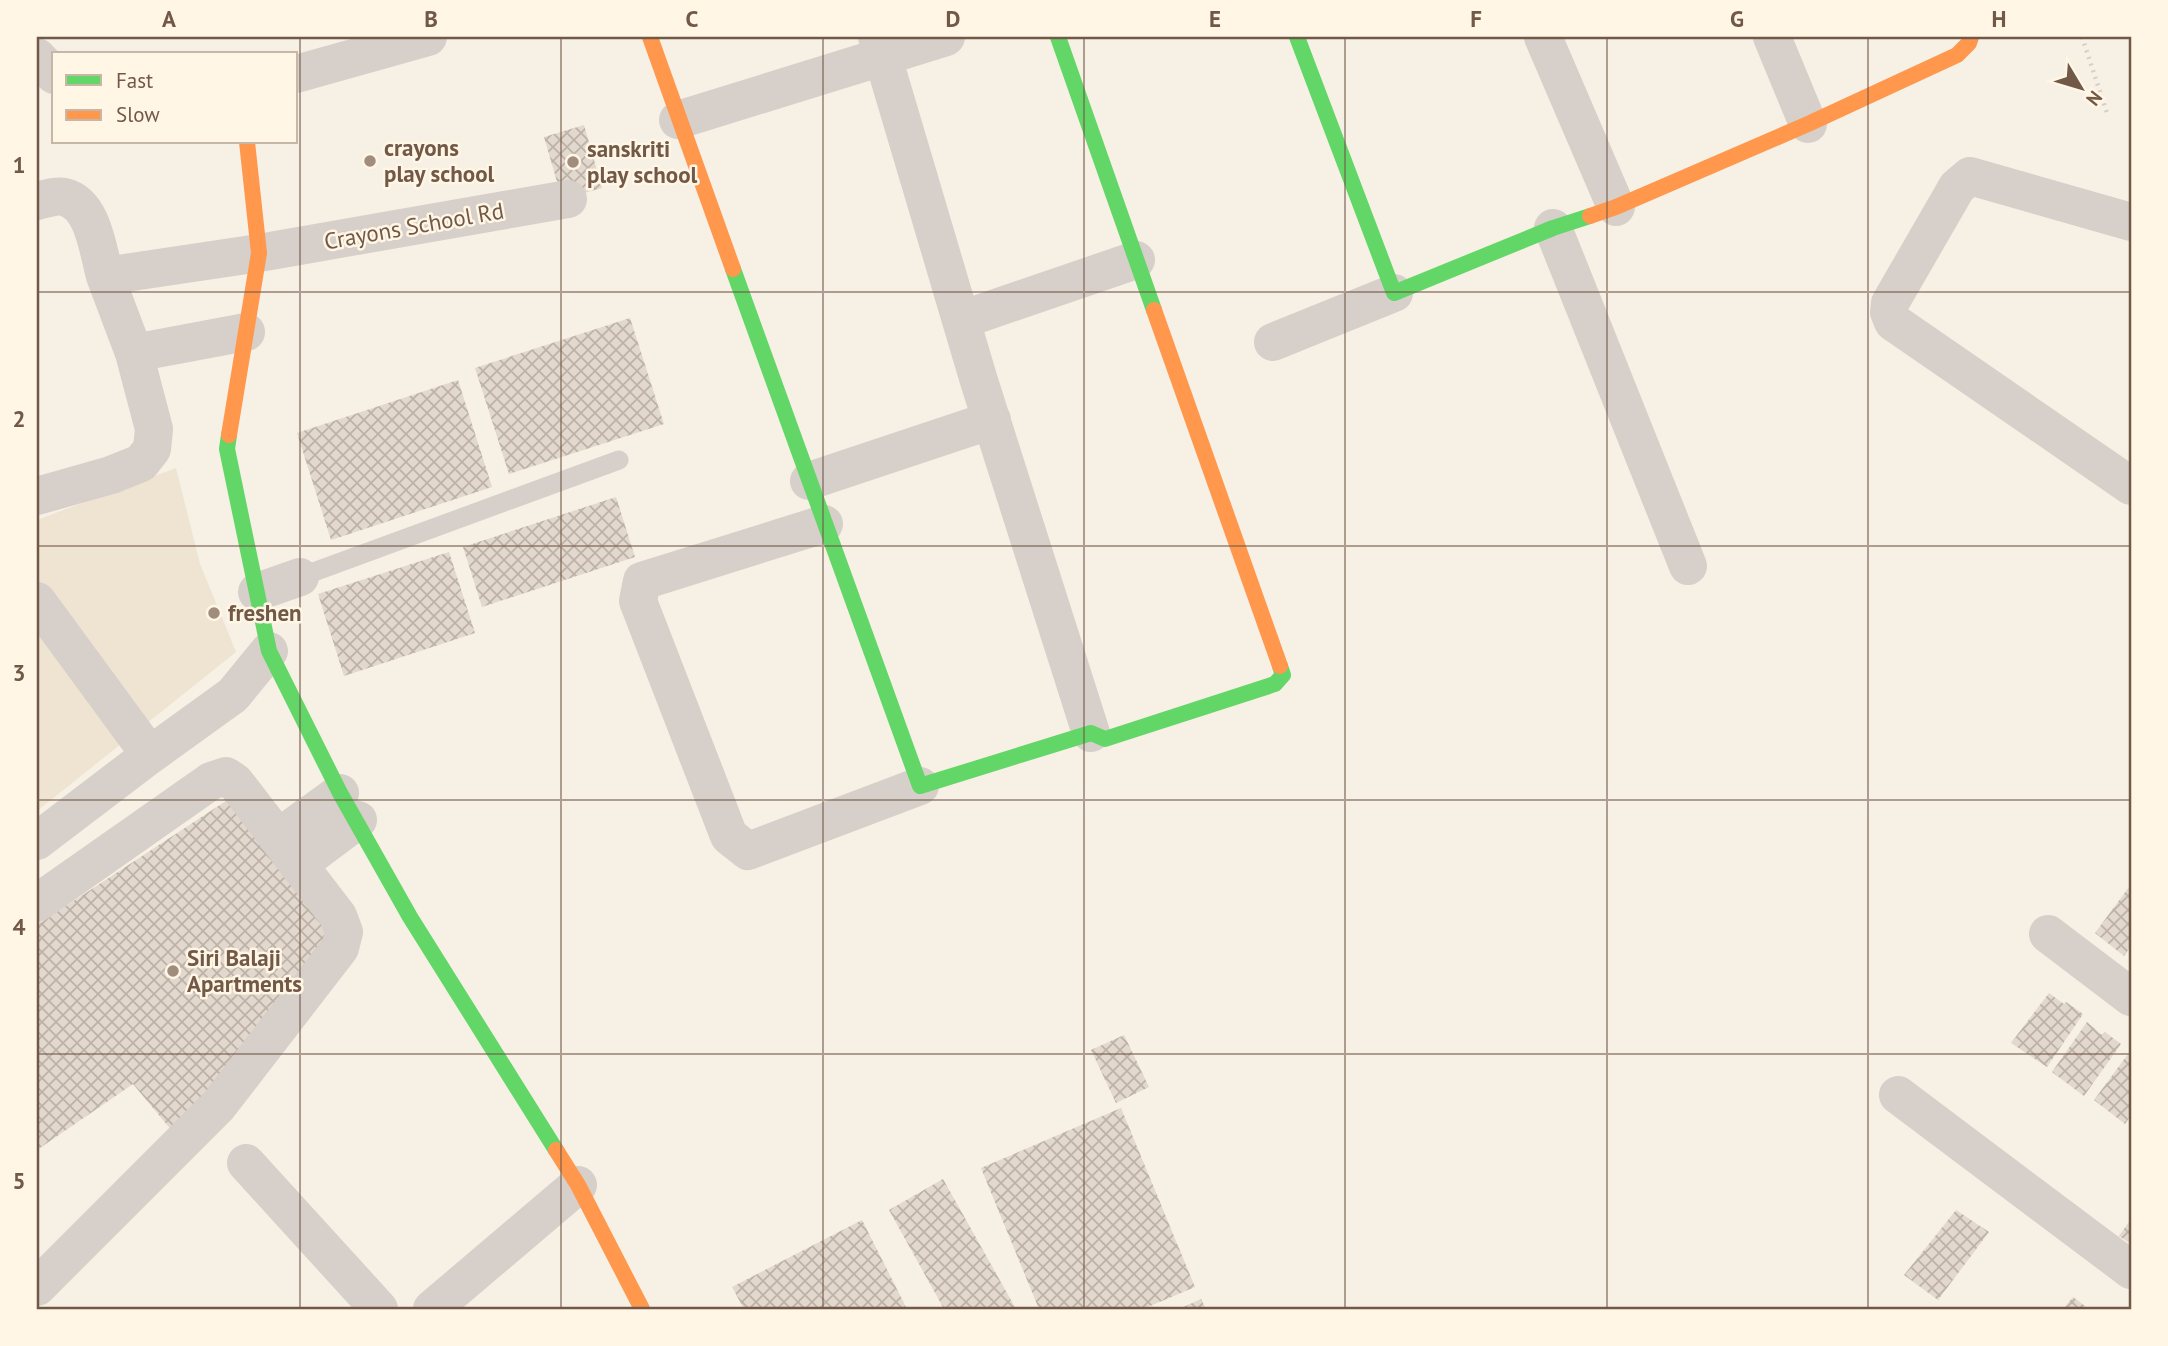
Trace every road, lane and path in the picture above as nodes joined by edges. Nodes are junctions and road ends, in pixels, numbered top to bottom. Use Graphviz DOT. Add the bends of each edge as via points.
graph roads {
  1 [pos="423,37"];
  2 [pos="650,37"];
  3 [pos="946,37"];
  4 [pos="1058,37"];
  5 [pos="1297,37"];
  6 [pos="1543,37"];
  7 [pos="1772,37"];
  8 [pos="1971,37"];
  9 [pos="2082,37"];
  10 [pos="880,47"];
  11 [pos="37,57"];
  12 [pos="298,73"];
  13 [pos="52,75"];
  14 [pos="2108,116"];
  15 [pos="678,120"];
  16 [pos="1808,124"];
  17 [pos="247,144"];
  18 [pos="568,199"];
  19 [pos="37,201"];
  20 [pos="1616,207"];
  21 [pos="2131,222"];
  22 [pos="1553,228"];
  23 [pos="259,253"];
  24 [pos="1136,260"];
  25 [pos="105,276"];
  26 [pos="1394,293"];
  27 [pos="961,320"];
  28 [pos="246,332"];
  29 [pos="1273,342"];
  30 [pos="134,353"];
  31 [pos="992,420"];
  32 [pos="619,460"];
  33 [pos="809,481"];
  34 [pos="2131,486"];
  35 [pos="37,496"];
  36 [pos="824,523"];
  37 [pos="1688,566"];
  38 [pos="300,576"];
  39 [pos="257,592"];
  40 [pos="37,601"];
  41 [pos="269,651"];
  42 [pos="1091,733"];
  43 [pos="150,755"];
  44 [pos="920,786"];
  45 [pos="349,807"];
  46 [pos="37,841"];
  47 [pos="288,851"];
  48 [pos="37,903"];
  49 [pos="2048,934"];
  50 [pos="2131,997"];
  51 [pos="1898,1095"];
  52 [pos="246,1163"];
  53 [pos="578,1185"];
  54 [pos="2131,1270"];
  55 [pos="37,1287"];
  56 [pos="379,1309"];
  57 [pos="432,1309"];
  58 [pos="642,1309"];
  1 -- 12 [label="street"];
  2 -- 15 [label="street"];
  3 -- 10 [label="street"];
  4 -- 24 [label="street"];
  5 -- 26 [label="street"];
  6 -- 20 [label="street"];
  7 -- 16 [label="street"];
  8 -- 16 [label="street" via="1957,55"];
  9 -- 14 [label="path"];
  10 -- 15 [label="street"];
  10 -- 27 [label="street"];
  11 -- 13 [label="street"];
  15 -- 33 [label="street"];
  16 -- 20 [label="street"];
  17 -- 23 [label="street"];
  18 -- 23 [label="street, Crayons School Rd"];
  19 -- 25 [label="street" via="61,195 79,207 94,234"];
  20 -- 22 [label="street"];
  21 -- 34 [label="street" via="1970,176 1957,187 1890,303 1889,313 1894,322"];
  22 -- 26 [label="street"];
  22 -- 37 [label="street"];
  23 -- 25 [label="street, Crayons School Rd"];
  23 -- 28 [label="street"];
  24 -- 27 [label="street"];
  24 -- 42 [label="street" via="1283,675 1275,684 1105,739"];
  25 -- 30 [label="street"];
  26 -- 29 [label="street"];
  27 -- 31 [label="street"];
  28 -- 30 [label="street"];
  28 -- 39 [label="street" via="227,449"];
  30 -- 35 [label="street" via="154,429 152,449 141,463"];
  31 -- 33 [label="street"];
  31 -- 42 [label="street"];
  32 -- 38 [label="lane"];
  33 -- 36 [label="street"];
  36 -- 44 [label="street"];
  36 -- 44 [label="street" via="642,581 638,601 729,836 748,851"];
  38 -- 39 [label="street"];
  39 -- 41 [label="street"];
  40 -- 43 [label="street"];
  41 -- 43 [label="street" via="233,695"];
  41 -- 45 [label="street"];
  42 -- 44 [label="street"];
  43 -- 46 [label="street"];
  45 -- 47 [label="street"];
  45 -- 53 [label="street" via="410,917"];
  47 -- 48 [label="street" via="226,776 211,781"];
  47 -- 55 [label="street" via="338,916 344,932 340,948 218,1106"];
  49 -- 50 [label="street"];
  51 -- 54 [label="street"];
  52 -- 56 [label="street"];
  53 -- 57 [label="street"];
  53 -- 58 [label="street"];
}
